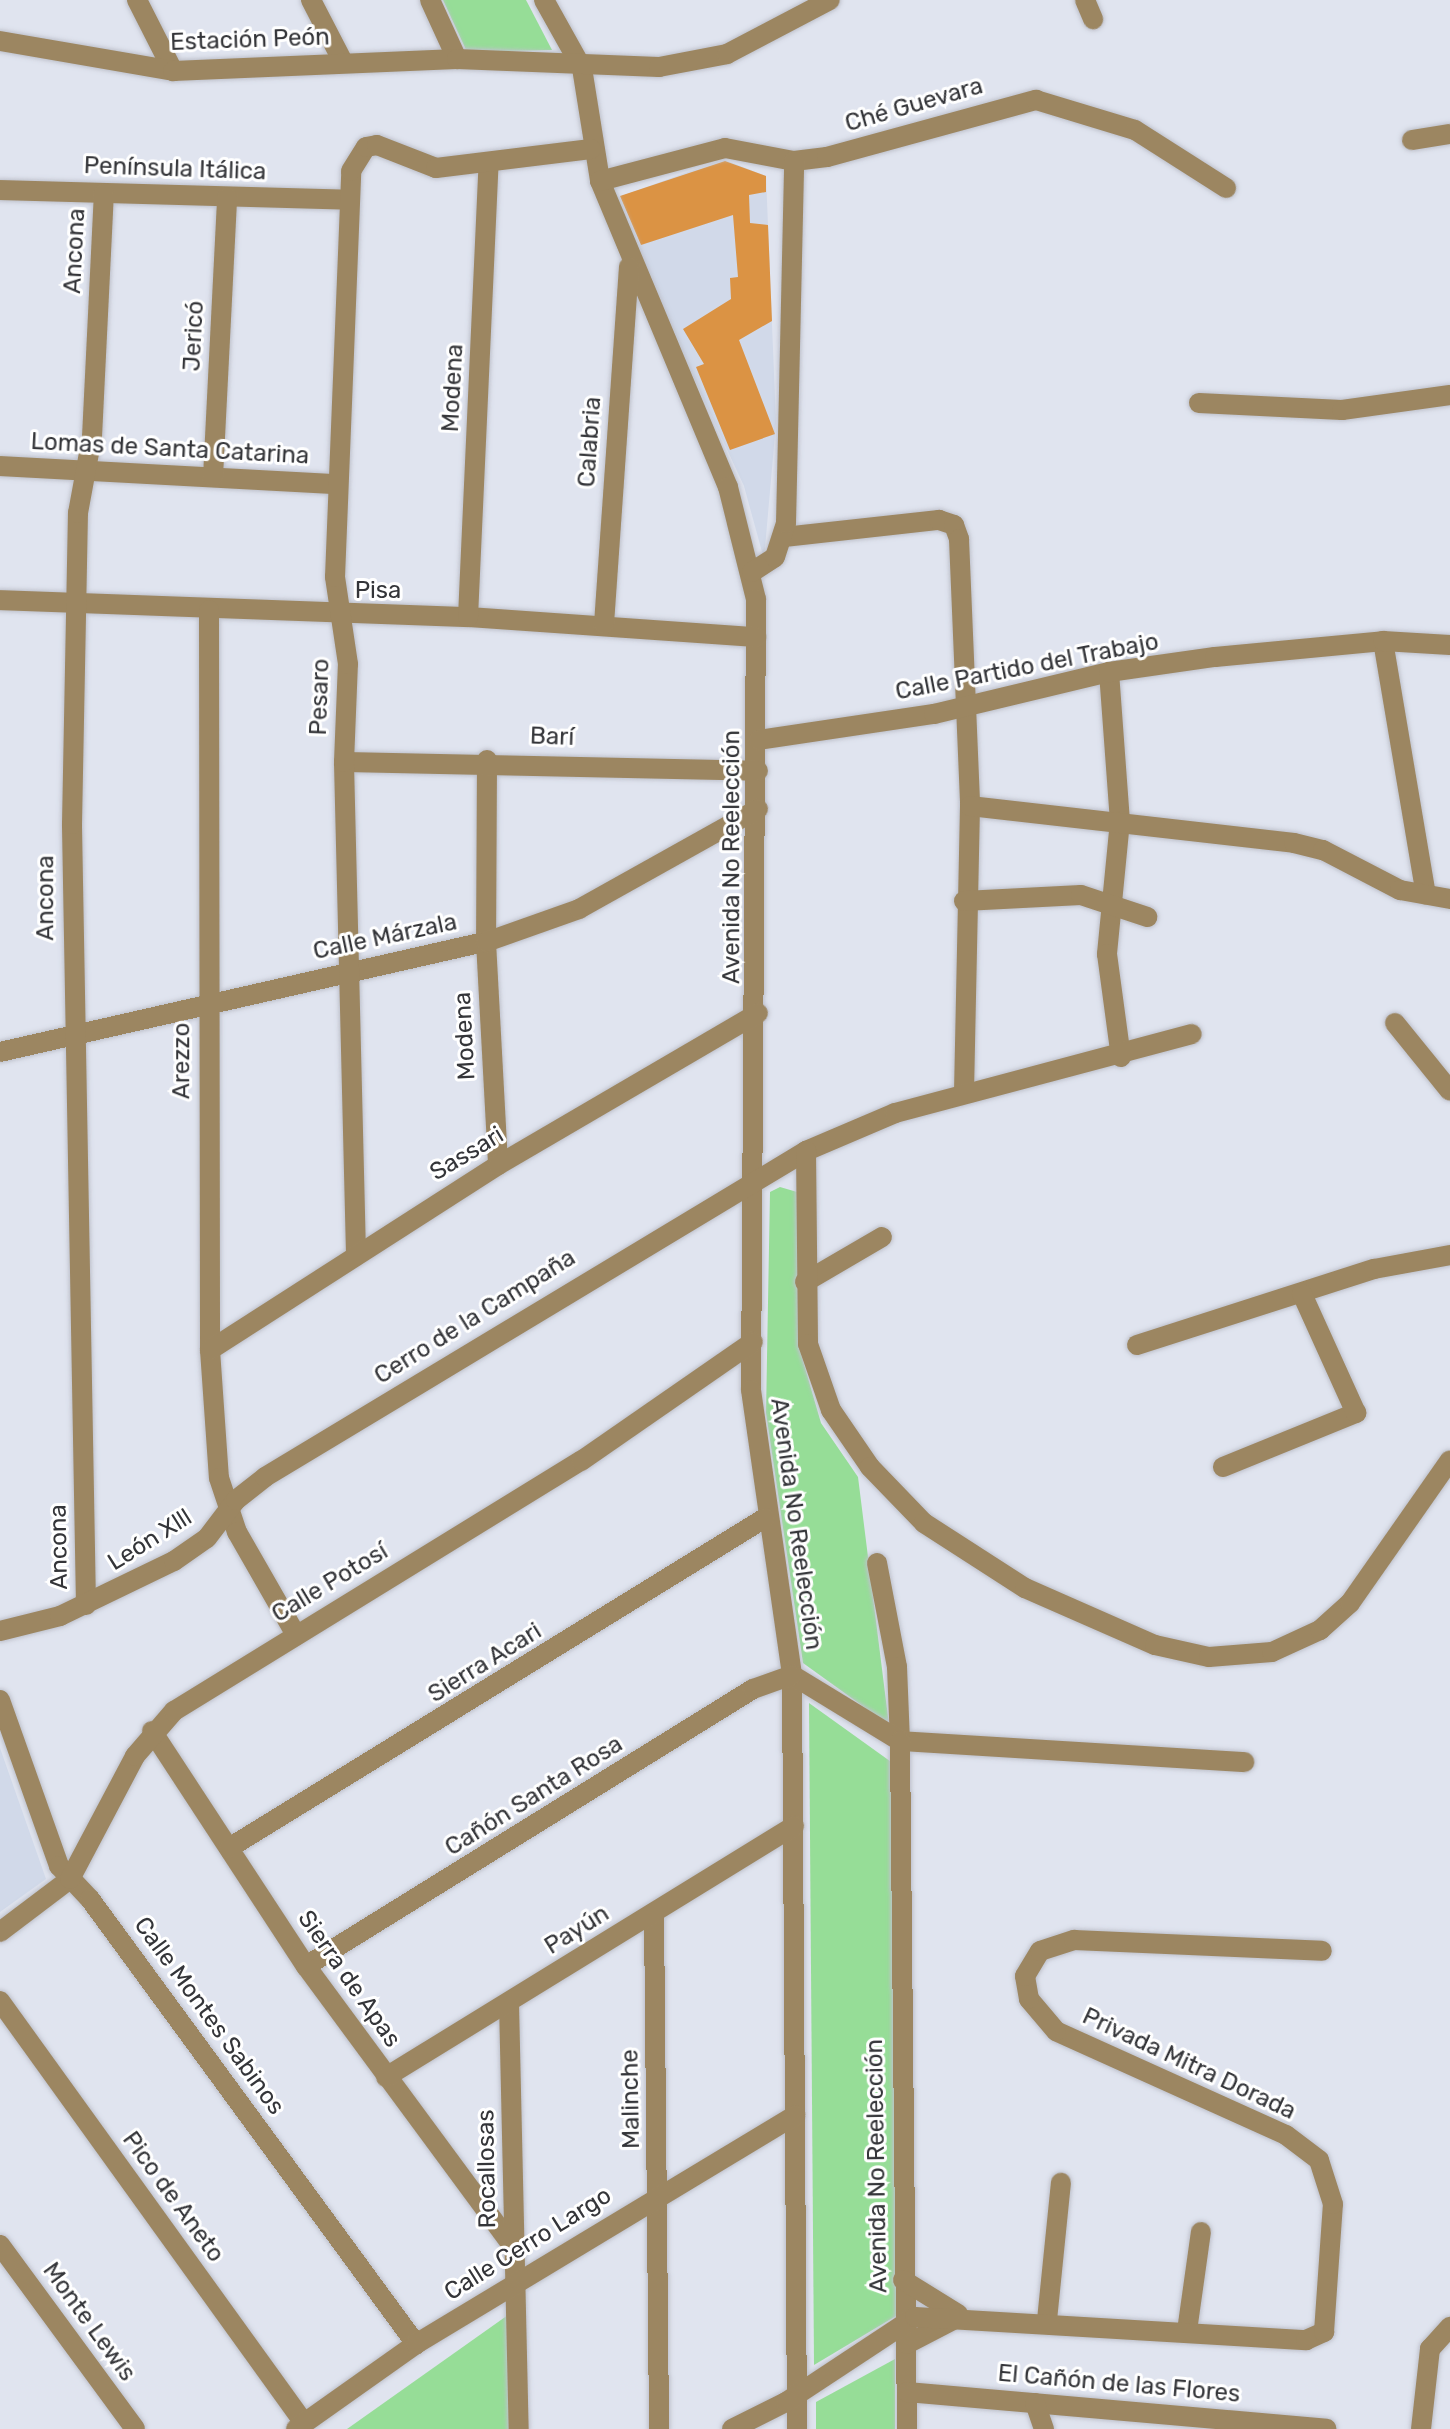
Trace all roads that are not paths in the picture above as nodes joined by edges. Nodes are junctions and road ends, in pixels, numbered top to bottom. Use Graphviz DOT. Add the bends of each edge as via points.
graph roads {
  1 [pos="137,0"];
  2 [pos="311,0"];
  3 [pos="430,0"];
  4 [pos="544,0"];
  5 [pos="830,0"];
  6 [pos="0,41"];
  7 [pos="457,59"];
  8 [pos="343,62"];
  9 [pos="582,68"];
  10 [pos="173,71"];
  11 [pos="1450,134"];
  12 [pos="1412,140"];
  13 [pos="591,149"];
  14 [pos="794,161"];
  15 [pos="489,162"];
  16 [pos="600,181"];
  17 [pos="1226,188"];
  18 [pos="0,190"];
  19 [pos="104,193"];
  20 [pos="227,197"];
  21 [pos="349,200"];
  22 [pos="630,263"];
  23 [pos="1450,395"];
  24 [pos="1199,403"];
  25 [pos="0,466"];
  26 [pos="88,470"];
  27 [pos="213,477"];
  28 [pos="337,484"];
  29 [pos="784,537"];
  30 [pos="752,572"];
  31 [pos="0,600"];
  32 [pos="78,606"];
  33 [pos="209,610"];
  34 [pos="342,617"];
  35 [pos="468,617"];
  36 [pos="604,624"];
  37 [pos="756,637"];
  38 [pos="1383,641"];
  39 [pos="1450,645"];
  40 [pos="1109,672"];
  41 [pos="961,709"];
  42 [pos="759,740"];
  43 [pos="487,760"];
  44 [pos="344,762"];
  45 [pos="758,771"];
  46 [pos="970,806"];
  47 [pos="758,809"];
  48 [pos="1120,821"];
  49 [pos="1426,894"];
  50 [pos="1450,899"];
  51 [pos="964,901"];
  52 [pos="1110,904"];
  53 [pos="1147,917"];
  54 [pos="486,942"];
  55 [pos="348,970"];
  56 [pos="208,1002"];
  57 [pos="758,1013"];
  58 [pos="1395,1023"];
  59 [pos="72,1034"];
  60 [pos="1192,1034"];
  61 [pos="0,1052"];
  62 [pos="1121,1057"];
  63 [pos="1450,1091"];
  64 [pos="964,1093"];
  65 [pos="806,1151"];
  66 [pos="498,1165"];
  67 [pos="756,1176"];
  68 [pos="882,1237"];
  69 [pos="356,1254"];
  70 [pos="1450,1255"];
  71 [pos="805,1282"];
  72 [pos="1302,1294"];
  73 [pos="753,1342"];
  74 [pos="1137,1345"];
  75 [pos="210,1350"];
  76 [pos="1450,1460"];
  77 [pos="1223,1467"];
  78 [pos="228,1511"];
  79 [pos="765,1518"];
  80 [pos="877,1563"];
  81 [pos="86,1605"];
  82 [pos="0,1631"];
  83 [pos="296,1635"];
  84 [pos="792,1675"];
  85 [pos="0,1700"];
  86 [pos="152,1731"];
  87 [pos="900,1741"];
  88 [pos="1244,1762"];
  89 [pos="794,1826"];
  90 [pos="229,1848"];
  91 [pos="70,1879"];
  92 [pos="654,1913"];
  93 [pos="0,1932"];
  94 [pos="1322,1951"];
  95 [pos="306,1966"];
  96 [pos="0,2001"];
  97 [pos="509,2003"];
  98 [pos="386,2077"];
  99 [pos="795,2115"];
  100 [pos="1061,2183"];
  101 [pos="658,2192"];
  102 [pos="1201,2232"];
  103 [pos="0,2245"];
  104 [pos="515,2249"];
  105 [pos="520,2280"];
  106 [pos="903,2280"];
  107 [pos="961,2316"];
  108 [pos="906,2318"];
  109 [pos="1047,2320"];
  110 [pos="1450,2327"];
  111 [pos="1187,2331"];
  112 [pos="416,2344"];
  113 [pos="907,2344"];
  114 [pos="907,2392"];
  115 [pos="796,2395"];
  116 [pos="1035,2403"];
  117 [pos="300,2426"];
  118 [pos="135,2429"];
  119 [pos="519,2429"];
  120 [pos="659,2429"];
  121 [pos="732,2429"];
  122 [pos="797,2429"];
  123 [pos="907,2429"];
  124 [pos="1044,2429"];
  125 [pos="1326,2429"];
  126 [pos="1421,2429"];
  1 -- 10 [label="street"];
  2 -- 8 [label="street"];
  3 -- 7 [label="street"];
  4 -- 9 [label="street, Avenida No Reelección"];
  5 -- 9 [label="street" via="761,40 694,63"];
  6 -- 10 [label="street, Estación Peón"];
  7 -- 8 [label="street, Estación Peón"];
  7 -- 9 [label="street" via="555,59"];
  8 -- 10 [label="street, Estación Peón"];
  9 -- 13 [label="street, Avenida No Reelección"];
  11 -- 12 [label="street"];
  13 -- 15 [label="street"];
  13 -- 16 [label="street, Avenida No Reelección"];
  14 -- 16 [label="street, Ché Guevara" via="725,148"];
  14 -- 17 [label="street, Ché Guevara" via="1036,100 1135,130"];
  14 -- 29 [label="street"];
  15 -- 21 [label="street, Pesaro" via="436,168 377,145 366,147 351,171"];
  15 -- 35 [label="street, Modena"];
  16 -- 22 [label="street, Avenida No Reelección"];
  18 -- 19 [label="street, Península Itálica"];
  19 -- 20 [label="street, Península Itálica"];
  19 -- 26 [label="street, Ancona"];
  20 -- 21 [label="street, Península Itálica"];
  20 -- 27 [label="street, Jericó"];
  21 -- 28 [label="street, Pesaro"];
  22 -- 30 [label="street, Avenida No Reelección" via="728,487"];
  22 -- 36 [label="street, Calabria"];
  23 -- 24 [label="street" via="1342,410"];
  25 -- 26 [label="street, Lomas de Santa Catarina"];
  26 -- 27 [label="street, Lomas de Santa Catarina"];
  26 -- 32 [label="street, Ancona" via="78,513"];
  27 -- 28 [label="street, Lomas de Santa Catarina"];
  28 -- 34 [label="street, Pesaro" via="335,577"];
  29 -- 30 [label="street" via="775,557"];
  29 -- 41 [label="street" via="939,520 954,525 959,539"];
  30 -- 37 [label="street, Avenida No Reelección"];
  31 -- 32 [label="street, Pisa"];
  32 -- 33 [label="street, Pisa"];
  32 -- 59 [label="street, Ancona"];
  33 -- 34 [label="street, Pisa"];
  33 -- 56 [label="street, Arezzo"];
  34 -- 35 [label="street, Pisa"];
  34 -- 44 [label="street, Pesaro"];
  35 -- 36 [label="street, Pisa"];
  36 -- 37 [label="street, Pisa"];
  37 -- 42 [label="street, Avenida No Reelección"];
  38 -- 39 [label="street, Calle Partido del Trabajo"];
  38 -- 40 [label="street, Calle Partido del Trabajo"];
  38 -- 49 [label="street"];
  40 -- 41 [label="street, Calle Partido del Trabajo"];
  40 -- 48 [label="street"];
  41 -- 42 [label="street, Calle Partido del Trabajo"];
  41 -- 46 [label="street"];
  42 -- 45 [label="street, Avenida No Reelección"];
  43 -- 44 [label="street, Barí"];
  43 -- 45 [label="street, Barí"];
  43 -- 54 [label="street, Modena"];
  44 -- 55 [label="street, Pesaro"];
  45 -- 47 [label="street, Avenida No Reelección"];
  46 -- 48 [label="street"];
  46 -- 51 [label="street"];
  47 -- 54 [label="street, Calle Márzala" via="579,909"];
  47 -- 57 [label="street, Avenida No Reelección"];
  48 -- 49 [label="street" via="1294,843 1323,850 1400,890"];
  48 -- 52 [label="street"];
  49 -- 50 [label="street"];
  51 -- 52 [label="street" via="1039,894"];
  51 -- 64 [label="street"];
  52 -- 53 [label="street"];
  52 -- 62 [label="street" via="1108,976"];
  54 -- 55 [label="street, Calle Márzala"];
  54 -- 66 [label="street, Modena"];
  55 -- 56 [label="street, Calle Márzala"];
  55 -- 69 [label="street, Pesaro"];
  56 -- 59 [label="street, Calle Márzala"];
  56 -- 75 [label="street, Arezzo"];
  57 -- 66 [label="street, Sassari"];
  57 -- 67 [label="street, Avenida No Reelección"];
  58 -- 63 [label="street"];
  59 -- 61 [label="street, Calle Márzala"];
  59 -- 81 [label="street, Ancona"];
  60 -- 62 [label="street, Cerro de la Campaña"];
  62 -- 64 [label="street, Cerro de la Campaña"];
  64 -- 65 [label="street, Cerro de la Campaña" via="864,1123"];
  65 -- 67 [label="street, Cerro de la Campaña"];
  65 -- 71 [label="street"];
  66 -- 69 [label="street, Sassari"];
  67 -- 73 [label="street, Avenida No Reelección"];
  67 -- 78 [label="street, Cerro de la Campaña" via="265,1477"];
  68 -- 71 [label="street"];
  69 -- 75 [label="street, Sassari"];
  70 -- 72 [label="street" via="1374,1269"];
  71 -- 76 [label="street" via="818,1383 849,1438 892,1492 957,1550 992,1571 1155,1645 1209,1657 1258,1655 1320,1630 1363,1588"];
  72 -- 74 [label="street"];
  72 -- 77 [label="street" via="1356,1413"];
  73 -- 79 [label="street, Avenida No Reelección" via="754,1442"];
  73 -- 83 [label="street, Calle Potosí" via="581,1461"];
  75 -- 78 [label="street, Arezzo" via="219,1478"];
  78 -- 81 [label="street, León Xlll" via="194,1548"];
  78 -- 83 [label="street, Arezzo"];
  79 -- 84 [label="street, Avenida No Reelección"];
  79 -- 90 [label="street, Sierra Acari"];
  80 -- 87 [label="street" via="897,1667"];
  81 -- 82 [label="street, León Xlll"];
  83 -- 86 [label="street, Calle Potosí"];
  84 -- 87 [label="street, Avenida No Reelección"];
  84 -- 89 [label="street, Avenida No Reelección"];
  84 -- 95 [label="street, Cañón Santa Rosa" via="753,1689"];
  85 -- 91 [label="street, Calle Montes Sabinos" via="52,1853"];
  86 -- 90 [label="street, Sierra de Apas"];
  86 -- 91 [label="street, Calle Potosí"];
  87 -- 88 [label="street"];
  87 -- 106 [label="street, Avenida No Reelección" via="906,1907 899,2090"];
  89 -- 92 [label="street, Payún"];
  89 -- 99 [label="street, Avenida No Reelección"];
  90 -- 95 [label="street, Sierra de Apas"];
  91 -- 93 [label="street, Calle Potosí"];
  91 -- 112 [label="street, Calle Montes Sabinos"];
  92 -- 97 [label="street, Payún"];
  92 -- 101 [label="street, Malinche"];
  94 -- 111 [label="street, Privada Mitra Dorada" via="1074,1940 1048,1946 1028,1967 1029,1999 1056,2031 1286,2135 1326,2172 1334,2236 1324,2332 1306,2340"];
  95 -- 98 [label="street, Sierra de Apas"];
  96 -- 117 [label="street, Pico de Aneto"];
  97 -- 98 [label="street, Payún"];
  97 -- 104 [label="street, Rocallosas"];
  98 -- 104 [label="street, Sierra de Apas"];
  99 -- 101 [label="street, Calle Cerro Largo"];
  99 -- 115 [label="street, Avenida No Reelección"];
  100 -- 109 [label="street"];
  101 -- 105 [label="street, Calle Cerro Largo"];
  101 -- 120 [label="street, Malinche"];
  102 -- 111 [label="street"];
  103 -- 118 [label="street, Monte Lewis"];
  104 -- 105 [label="street, Rocallosas"];
  105 -- 112 [label="street, Calle Cerro Largo"];
  105 -- 119 [label="street, Rocallosas"];
  106 -- 107 [label="street"];
  106 -- 108 [label="street, Avenida No Reelección"];
  107 -- 108 [label="street, Privada Mitra Dorada"];
  107 -- 109 [label="street, Privada Mitra Dorada"];
  107 -- 113 [label="street"];
  108 -- 113 [label="street, Avenida No Reelección"];
  108 -- 115 [label="street"];
  109 -- 111 [label="street, Privada Mitra Dorada"];
  110 -- 126 [label="street" via="1430,2349"];
  112 -- 117 [label="street, Calle Cerro Largo"];
  113 -- 114 [label="street, Avenida No Reelección"];
  114 -- 116 [label="street, El Cañón de las Flores"];
  114 -- 123 [label="street, Avenida No Reelección"];
  115 -- 121 [label="street"];
  115 -- 122 [label="street, Avenida No Reelección"];
  116 -- 124 [label="street"];
  116 -- 125 [label="street, El Cañón de las Flores"];
}
